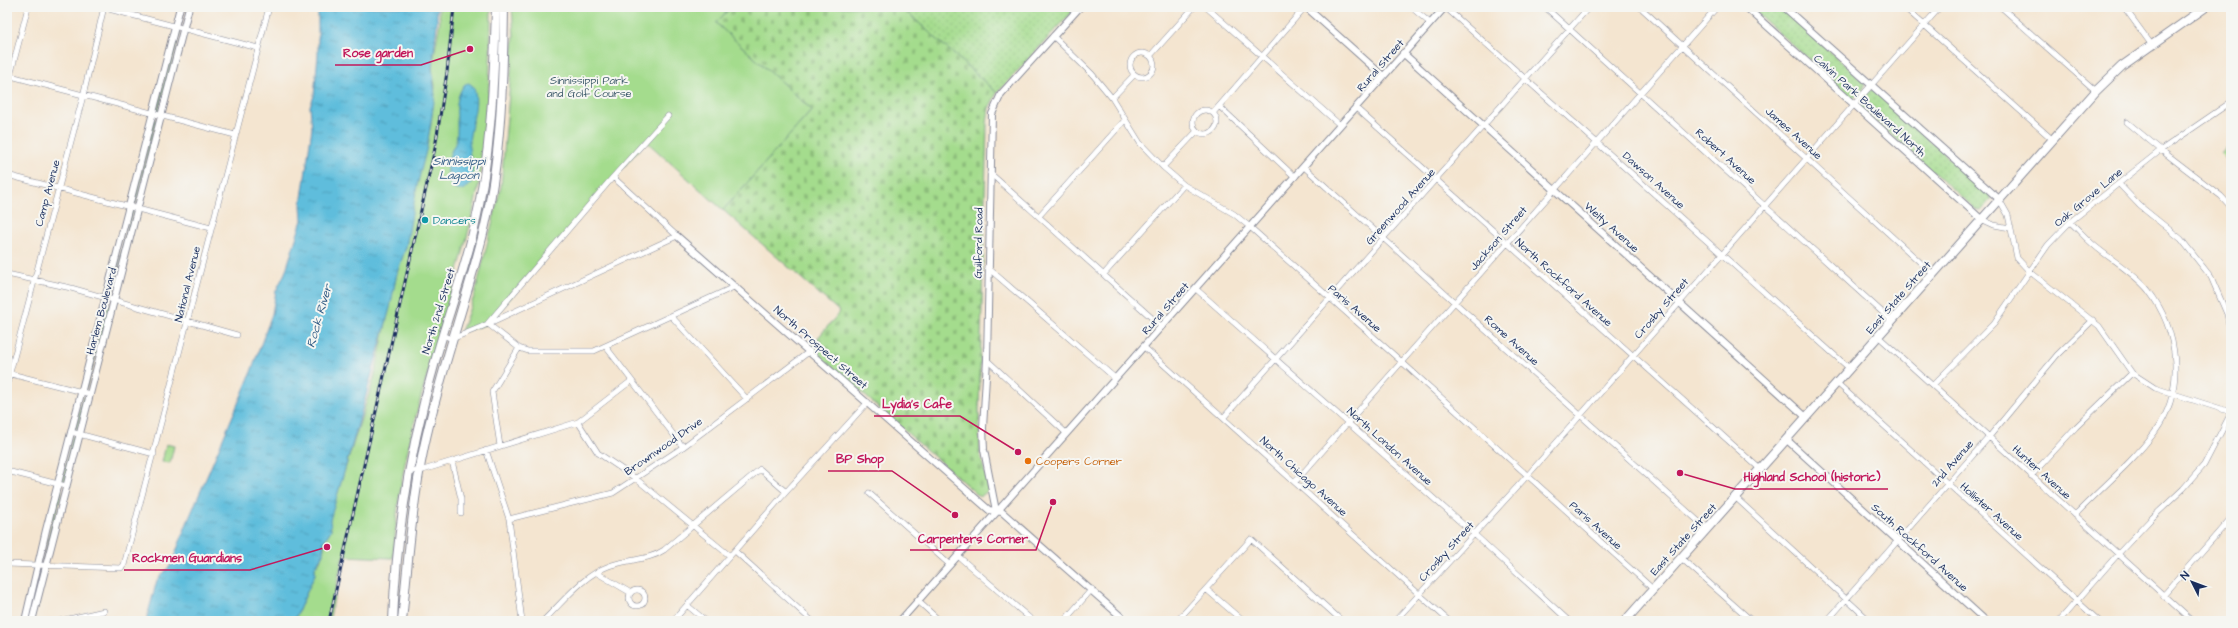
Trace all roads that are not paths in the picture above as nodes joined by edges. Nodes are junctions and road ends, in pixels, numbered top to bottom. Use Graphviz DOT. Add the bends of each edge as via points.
graph roads {
  1 [pos="28,7"];
  2 [pos="103,7"];
  3 [pos="180,7"];
  4 [pos="189,7"];
  5 [pos="268,7"];
  6 [pos="496,7"];
  7 [pos="504,7"];
  8 [pos="1080,7"];
  9 [pos="1194,7"];
  10 [pos="1206,7"];
  11 [pos="1306,7"];
  12 [pos="1411,7"];
  13 [pos="1445,7"];
  14 [pos="1545,7"];
  15 [pos="1589,7"];
  16 [pos="1640,7"];
  17 [pos="1716,7"];
  18 [pos="1746,7"];
  19 [pos="1784,7"];
  20 [pos="1904,7"];
  21 [pos="1940,7"];
  22 [pos="2001,7"];
  23 [pos="2124,7"];
  24 [pos="2206,7"];
  25 [pos="1430,23"];
  26 [pos="1924,25"];
  27 [pos="175,26"];
  28 [pos="184,28"];
  29 [pos="1569,28"];
  30 [pos="1053,36"];
  31 [pos="2151,44"];
  32 [pos="1682,45"];
  33 [pos="258,48"];
  34 [pos="1403,54"];
  35 [pos="1150,56"];
  36 [pos="1262,56"];
  37 [pos="1134,75"];
  38 [pos="9,76"];
  39 [pos="1383,76"];
  40 [pos="1526,79"];
  41 [pos="1871,85"];
  42 [pos="7,88"];
  43 [pos="1640,91"];
  44 [pos="2096,91"];
  45 [pos="83,96"];
  46 [pos="1112,98"];
  47 [pos="2231,102"];
  48 [pos="1854,104"];
  49 [pos="1219,106"];
  50 [pos="1356,108"];
  51 [pos="1213,113"];
  52 [pos="152,114"];
  53 [pos="162,116"];
  54 [pos="668,116"];
  55 [pos="1125,120"];
  56 [pos="2127,122"];
  57 [pos="1340,125"];
  58 [pos="1483,125"];
  59 [pos="1196,131"];
  60 [pos="235,135"];
  61 [pos="2053,140"];
  62 [pos="1596,141"];
  63 [pos="2161,150"];
  64 [pos="1807,158"];
  65 [pos="1304,166"];
  66 [pos="1163,167"];
  67 [pos="990,172"];
  68 [pos="7,175"];
  69 [pos="612,177"];
  70 [pos="1295,177"];
  71 [pos="1437,180"];
  72 [pos="2119,184"];
  73 [pos="1184,185"];
  74 [pos="59,188"];
  75 [pos="1554,189"];
  76 [pos="1999,199"];
  77 [pos="130,205"];
  78 [pos="1766,206"];
  79 [pos="2231,207"];
  80 [pos="138,208"];
  81 [pos="1039,216"];
  82 [pos="1981,219"];
  83 [pos="2070,222"];
  84 [pos="1250,227"];
  85 [pos="211,228"];
  86 [pos="2010,228"];
  87 [pos="678,236"];
  88 [pos="1383,239"];
  89 [pos="1506,243"];
  90 [pos="1722,255"];
  91 [pos="987,267"];
  92 [pos="2029,271"];
  93 [pos="7,274"];
  94 [pos="1104,274"];
  95 [pos="1933,274"];
  96 [pos="34,280"];
  97 [pos="736,286"];
  98 [pos="1196,288"];
  99 [pos="105,298"];
  100 [pos="1331,299"];
  101 [pos="114,301"];
  102 [pos="1680,302"];
  103 [pos="1455,303"];
  104 [pos="672,317"];
  105 [pos="2093,320"];
  106 [pos="187,321"];
  107 [pos="1892,321"];
  108 [pos="488,324"];
  109 [pos="1162,327"];
  110 [pos="237,335"];
  111 [pos="443,335"];
  112 [pos="2231,335"];
  113 [pos="1879,336"];
  114 [pos="452,339"];
  115 [pos="606,347"];
  116 [pos="1144,347"];
  117 [pos="519,348"];
  118 [pos="810,351"];
  119 [pos="1633,356"];
  120 [pos="1276,359"];
  121 [pos="987,360"];
  122 [pos="1403,363"];
  123 [pos="1849,368"];
  124 [pos="8,373"];
  125 [pos="2132,373"];
  126 [pos="1115,378"];
  127 [pos="631,381"];
  128 [pos="1837,383"];
  129 [pos="7,384"];
  130 [pos="1933,385"];
  131 [pos="81,392"];
  132 [pos="90,394"];
  133 [pos="2172,394"];
  134 [pos="747,398"];
  135 [pos="868,402"];
  136 [pos="2231,412"];
  137 [pos="1580,414"];
  138 [pos="1224,417"];
  139 [pos="1806,417"];
  140 [pos="578,422"];
  141 [pos="1350,423"];
  142 [pos="71,432"];
  143 [pos="1066,433"];
  144 [pos="80,434"];
  145 [pos="1989,437"];
  146 [pos="1787,440"];
  147 [pos="500,446"];
  148 [pos="683,447"];
  149 [pos="486,450"];
  150 [pos="154,454"];
  151 [pos="452,461"];
  152 [pos="1760,469"];
  153 [pos="7,471"];
  154 [pos="409,471"];
  155 [pos="420,472"];
  156 [pos="1527,476"];
  157 [pos="2032,476"];
  158 [pos="635,478"];
  159 [pos="1295,482"];
  160 [pos="57,484"];
  161 [pos="1947,484"];
  162 [pos="66,486"];
  163 [pos="786,492"];
  164 [pos="869,493"];
  165 [pos="1735,497"];
  166 [pos="996,511"];
  167 [pos="461,513"];
  168 [pos="2075,515"];
  169 [pos="509,518"];
  170 [pos="2231,518"];
  171 [pos="693,525"];
  172 [pos="1707,529"];
  173 [pos="1474,534"];
  174 [pos="1898,540"];
  175 [pos="734,551"];
  176 [pos="2118,554"];
  177 [pos="730,556"];
  178 [pos="958,556"];
  179 [pos="1681,558"];
  180 [pos="7,564"];
  181 [pos="38,565"];
  182 [pos="950,565"];
  183 [pos="46,566"];
  184 [pos="596,573"];
  185 [pos="1206,589"];
  186 [pos="1092,590"];
  187 [pos="1653,590"];
  188 [pos="631,593"];
  189 [pos="1420,595"];
  190 [pos="2163,596"];
  191 [pos="1845,599"];
  192 [pos="918,601"];
  193 [pos="2077,601"];
  194 [pos="688,606"];
  195 [pos="104,611"];
  196 [pos="1979,619"];
  197 [pos="1628,620"];
  198 [pos="25,621"];
  199 [pos="32,621"];
  200 [pos="60,621"];
  201 [pos="393,621"];
  202 [pos="402,621"];
  203 [pos="522,621"];
  204 [pos="543,621"];
  205 [pos="674,621"];
  206 [pos="706,621"];
  207 [pos="812,621"];
  208 [pos="900,621"];
  209 [pos="940,621"];
  210 [pos="1033,621"];
  211 [pos="1064,621"];
  212 [pos="1126,621"];
  213 [pos="1177,621"];
  214 [pos="1243,621"];
  215 [pos="1342,621"];
  216 [pos="1395,621"];
  217 [pos="1449,621"];
  218 [pos="1568,621"];
  219 [pos="1752,621"];
  220 [pos="1827,621"];
  221 [pos="1870,621"];
  222 [pos="1986,621"];
  223 [pos="2059,621"];
  224 [pos="2099,621"];
  225 [pos="2192,621"];
  1 -- 38 [label="street"];
  2 -- 27 [label="street"];
  2 -- 45 [label="street, Camp Avenue"];
  3 -- 27 [label="street, Harlem Boulevard"];
  4 -- 28 [label="street, Harlem Boulevard"];
  5 -- 33 [label="street, National Avenue"];
  6 -- 111 [label="main road, North 2nd Street" via="492,101 483,182 474,229"];
  7 -- 114 [label="main road, North 2nd Street" via="500,104 493,178 482,237"];
  8 -- 30 [label="street, Guilford Road"];
  9 -- 35 [label="street"];
  10 -- 36 [label="street"];
  11 -- 36 [label="street"];
  11 -- 39 [label="street"];
  12 -- 25 [label="street"];
  13 -- 25 [label="street, Rural Street"];
  13 -- 40 [label="street, Dawson Avenue"];
  14 -- 29 [label="street, Robert Avenue"];
  15 -- 29 [label="street, Greenwood Avenue"];
  16 -- 32 [label="street, James Avenue"];
  17 -- 32 [label="street, Jackson Street"];
  18 -- 48 [label="street, Calvin Park Boulevard North"];
  19 -- 41 [label="street, Calvin Park Boulevard North"];
  20 -- 26 [label="street"];
  21 -- 26 [label="street, Crosby Street"];
  22 -- 44 [label="street"];
  23 -- 31 [label="street"];
  24 -- 31 [label="main road, East State Street"];
  25 -- 34 [label="street, Rural Street"];
  26 -- 41 [label="street, Crosby Street"];
  26 -- 61 [label="street"];
  27 -- 28 [label="street"];
  27 -- 52 [label="street, Harlem Boulevard"];
  28 -- 33 [label="street"];
  28 -- 53 [label="street, Harlem Boulevard"];
  29 -- 40 [label="street, Greenwood Avenue"];
  29 -- 43 [label="street, Robert Avenue"];
  30 -- 46 [label="street, Paris Avenue" via="1092,74"];
  30 -- 67 [label="street, Guilford Road" via="1000,94 994,105"];
  31 -- 44 [label="main road, East State Street" via="2122,66"];
  32 -- 43 [label="street, Jackson Street"];
  32 -- 64 [label="street, James Avenue"];
  33 -- 60 [label="street, National Avenue"];
  34 -- 39 [label="street, Rural Street"];
  34 -- 58 [label="street, Welty Avenue"];
  35 -- 37 [label="street" via="1141,54 1134,57 1131,65"];
  35 -- 37 [label="street" via="1154,65 1151,74 1145,77"];
  36 -- 49 [label="street"];
  36 -- 57 [label="street"];
  37 -- 46 [label="street"];
  38 -- 42 [label="street"];
  38 -- 45 [label="street"];
  39 -- 50 [label="street, Rural Street"];
  40 -- 58 [label="street, Greenwood Avenue"];
  40 -- 62 [label="street, Dawson Avenue"];
  41 -- 48 [label="street, Crosby Street"];
  41 -- 76 [label="street, Calvin Park Boulevard North"];
  43 -- 62 [label="street, Jackson Street"];
  43 -- 78 [label="street, Robert Avenue"];
  44 -- 61 [label="main road, East State Street"];
  45 -- 52 [label="street"];
  45 -- 74 [label="street, Camp Avenue"];
  46 -- 55 [label="street, Paris Avenue"];
  47 -- 63 [label="street, Oak Grove Lane"];
  48 -- 64 [label="street, Crosby Street"];
  48 -- 82 [label="street, Calvin Park Boulevard North"];
  49 -- 51 [label="street"];
  49 -- 70 [label="street"];
  50 -- 57 [label="street, Rural Street"];
  50 -- 71 [label="street, North Rockford Avenue"];
  51 -- 59 [label="street" via="1204,111 1196,114"];
  51 -- 59 [label="street" via="1217,121 1214,130 1206,134"];
  52 -- 53 [label="street"];
  52 -- 77 [label="street, Harlem Boulevard"];
  53 -- 60 [label="street"];
  53 -- 80 [label="street, Harlem Boulevard"];
  54 -- 69 [label="street"];
  55 -- 66 [label="street, Paris Avenue" via="1140,143"];
  55 -- 81 [label="street"];
  56 -- 63 [label="street"];
  57 -- 65 [label="street, Rural Street"];
  58 -- 71 [label="street, Greenwood Avenue"];
  58 -- 75 [label="street, Welty Avenue"];
  59 -- 66 [label="street"];
  60 -- 85 [label="street, National Avenue"];
  61 -- 76 [label="main road, East State Street"];
  62 -- 75 [label="street, Jackson Street"];
  62 -- 90 [label="street, Dawson Avenue"];
  63 -- 72 [label="street, Oak Grove Lane"];
  63 -- 79 [label="street"];
  64 -- 78 [label="street, Crosby Street"];
  64 -- 95 [label="street, James Avenue"];
  65 -- 70 [label="street, Rural Street"];
  65 -- 88 [label="street, Rome Avenue"];
  66 -- 73 [label="street, Paris Avenue"];
  67 -- 81 [label="street"];
  67 -- 91 [label="street, Guilford Road"];
  68 -- 74 [label="street"];
  69 -- 87 [label="street, North Prospect Street"];
  69 -- 108 [label="street"];
  70 -- 84 [label="street, Rural Street"];
  71 -- 88 [label="street, Greenwood Avenue"];
  71 -- 89 [label="street, North Rockford Avenue"];
  72 -- 83 [label="street, Oak Grove Lane"];
  72 -- 112 [label="street" via="2140,206 2181,239 2211,277 2227,314"];
  73 -- 84 [label="street, Paris Avenue" via="1234,214"];
  73 -- 94 [label="street"];
  74 -- 77 [label="street"];
  74 -- 96 [label="street, Camp Avenue"];
  75 -- 89 [label="street, Jackson Street"];
  75 -- 102 [label="street, Welty Avenue"];
  76 -- 82 [label="main road, East State Street"];
  76 -- 86 [label="street" via="2006,207"];
  77 -- 80 [label="street"];
  77 -- 99 [label="street, Harlem Boulevard"];
  78 -- 90 [label="street, Crosby Street"];
  78 -- 107 [label="street, Robert Avenue"];
  80 -- 85 [label="street"];
  80 -- 101 [label="street, Harlem Boulevard"];
  81 -- 94 [label="street"];
  82 -- 86 [label="street" via="1994,226"];
  82 -- 95 [label="main road, East State Street"];
  83 -- 92 [label="street, Oak Grove Lane" via="2048,245"];
  83 -- 133 [label="street" via="2095,246 2138,280 2160,308 2170,330 2176,359"];
  84 -- 98 [label="street, Rural Street"];
  84 -- 100 [label="street, Paris Avenue"];
  85 -- 106 [label="street, National Avenue"];
  86 -- 92 [label="street" via="2017,258"];
  87 -- 97 [label="street, North Prospect Street"];
  87 -- 108 [label="street"];
  88 -- 100 [label="street, Greenwood Avenue"];
  88 -- 103 [label="street, Rome Avenue"];
  89 -- 103 [label="street, Jackson Street"];
  89 -- 119 [label="street, North Rockford Avenue"];
  90 -- 102 [label="street, Crosby Street"];
  90 -- 123 [label="street, Dawson Avenue"];
  91 -- 121 [label="street, Guilford Road"];
  91 -- 126 [label="street"];
  92 -- 105 [label="street"];
  92 -- 130 [label="street, Oak Grove Lane" via="1994,323"];
  93 -- 96 [label="street"];
  94 -- 109 [label="street"];
  95 -- 107 [label="main road, East State Street"];
  96 -- 99 [label="street"];
  96 -- 124 [label="street, Camp Avenue"];
  97 -- 104 [label="street"];
  97 -- 118 [label="street, North Prospect Street"];
  98 -- 109 [label="street, Rural Street"];
  98 -- 120 [label="street, North London Avenue"];
  99 -- 101 [label="street"];
  99 -- 131 [label="street, Harlem Boulevard"];
  100 -- 120 [label="street, Greenwood Avenue"];
  100 -- 122 [label="street, Paris Avenue"];
  101 -- 106 [label="street"];
  101 -- 132 [label="street, Harlem Boulevard"];
  102 -- 119 [label="street, Crosby Street"];
  102 -- 139 [label="street, Welty Avenue"];
  103 -- 122 [label="street, Jackson Street"];
  103 -- 137 [label="street, Rome Avenue"];
  104 -- 115 [label="street"];
  104 -- 134 [label="street"];
  105 -- 125 [label="street" via="2111,341"];
  105 -- 145 [label="street, 2nd Avenue" via="2057,355"];
  106 -- 110 [label="street"];
  106 -- 150 [label="street, National Avenue"];
  107 -- 113 [label="main road, East State Street"];
  108 -- 114 [label="street"];
  108 -- 117 [label="street"];
  109 -- 116 [label="street, Rural Street"];
  111 -- 114 [label="street"];
  111 -- 154 [label="main road, North 2nd Street"];
  113 -- 123 [label="main road, East State Street"];
  113 -- 130 [label="street, Hunter Avenue"];
  114 -- 155 [label="main road, North 2nd Street" via="441,375"];
  115 -- 117 [label="street" via="594,352 528,351"];
  115 -- 127 [label="street"];
  116 -- 126 [label="street, Rural Street"];
  116 -- 138 [label="street, North Chicago Avenue"];
  117 -- 147 [label="street" via="492,392"];
  118 -- 134 [label="street, Brownwood Drive"];
  118 -- 135 [label="street, North Prospect Street"];
  119 -- 137 [label="street, Crosby Street"];
  119 -- 152 [label="street, North Rockford Avenue"];
  120 -- 138 [label="street, Greenwood Avenue"];
  120 -- 141 [label="street, North London Avenue"];
  121 -- 143 [label="street"];
  121 -- 166 [label="street, Guilford Road" via="983,441"];
  122 -- 141 [label="street, Jackson Street"];
  122 -- 156 [label="street, Paris Avenue"];
  123 -- 128 [label="main road, East State Street"];
  124 -- 129 [label="street, Camp Avenue"];
  124 -- 131 [label="street"];
  125 -- 133 [label="street" via="2155,388"];
  125 -- 157 [label="street" via="2076,427"];
  126 -- 143 [label="street, Rural Street"];
  127 -- 140 [label="street"];
  127 -- 148 [label="street"];
  128 -- 139 [label="main road, East State Street"];
  128 -- 161 [label="street, Hollister Avenue"];
  130 -- 145 [label="street, Hunter Avenue"];
  131 -- 132 [label="street"];
  131 -- 142 [label="street, Harlem Boulevard"];
  132 -- 144 [label="street, Harlem Boulevard"];
  133 -- 136 [label="street"];
  133 -- 168 [label="street" via="2164,416 2152,436"];
  134 -- 148 [label="street, Brownwood Drive"];
  135 -- 163 [label="street"];
  135 -- 166 [label="street, North Prospect Street" via="989,510"];
  136 -- 176 [label="street" via="2204,465"];
  137 -- 156 [label="street, Crosby Street"];
  137 -- 172 [label="street, Rome Avenue"];
  138 -- 159 [label="street, North Chicago Avenue"];
  139 -- 146 [label="main road, East State Street"];
  140 -- 147 [label="street"];
  140 -- 158 [label="street" via="598,453"];
  141 -- 159 [label="street, Jackson Street"];
  141 -- 173 [label="street, North London Avenue"];
  142 -- 144 [label="street"];
  142 -- 160 [label="street, Harlem Boulevard"];
  143 -- 166 [label="street, Rural Street"];
  144 -- 150 [label="street"];
  144 -- 162 [label="street, Harlem Boulevard"];
  145 -- 157 [label="street, Hunter Avenue"];
  145 -- 161 [label="street, 2nd Avenue"];
  146 -- 152 [label="main road, East State Street"];
  146 -- 174 [label="street, South Rockford Avenue"];
  147 -- 149 [label="street"];
  148 -- 158 [label="street, Brownwood Drive"];
  149 -- 151 [label="street"];
  149 -- 169 [label="street"];
  150 -- 183 [label="street, National Avenue" via="124,565 121,568"];
  151 -- 155 [label="street"];
  151 -- 167 [label="street" via="461,499"];
  152 -- 165 [label="main road, East State Street"];
  153 -- 160 [label="street"];
  154 -- 155 [label="street"];
  154 -- 201 [label="main road, North 2nd Street" via="399,543"];
  155 -- 202 [label="main road, North 2nd Street"];
  156 -- 173 [label="street, Crosby Street"];
  156 -- 187 [label="street, Paris Avenue"];
  157 -- 168 [label="street, Hunter Avenue"];
  158 -- 169 [label="street, Brownwood Drive" via="613,493"];
  158 -- 171 [label="street"];
  159 -- 189 [label="street, North Chicago Avenue"];
  160 -- 162 [label="street"];
  160 -- 181 [label="street, Harlem Boulevard"];
  161 -- 174 [label="street, 2nd Avenue"];
  161 -- 193 [label="street, Hollister Avenue"];
  162 -- 183 [label="street, Harlem Boulevard"];
  163 -- 171 [label="street" via="760,469"];
  163 -- 175 [label="street"];
  164 -- 182 [label="street"];
  165 -- 172 [label="main road, East State Street"];
  165 -- 191 [label="street"];
  166 -- 178 [label="street, Rural Street"];
  166 -- 186 [label="street, North Prospect Street" via="1002,512"];
  168 -- 176 [label="street, Hunter Avenue"];
  169 -- 203 [label="street"];
  170 -- 190 [label="street"];
  171 -- 177 [label="street"];
  171 -- 184 [label="street" via="656,556 619,563"];
  172 -- 179 [label="main road, East State Street"];
  173 -- 189 [label="street, Crosby Street"];
  173 -- 218 [label="street, North London Avenue"];
  174 -- 191 [label="street, 2nd Avenue"];
  174 -- 196 [label="street, South Rockford Avenue"];
  175 -- 177 [label="street"];
  175 -- 207 [label="street"];
  176 -- 190 [label="street, Hunter Avenue"];
  176 -- 193 [label="street"];
  177 -- 194 [label="street"];
  178 -- 182 [label="street, Rural Street"];
  178 -- 210 [label="street"];
  179 -- 187 [label="main road, East State Street"];
  179 -- 219 [label="street"];
  180 -- 181 [label="street"];
  181 -- 183 [label="street"];
  181 -- 198 [label="street, Harlem Boulevard"];
  182 -- 192 [label="street, Rural Street"];
  183 -- 199 [label="street, Harlem Boulevard"];
  184 -- 188 [label="street"];
  184 -- 204 [label="street" via="579,585"];
  185 -- 213 [label="street"];
  185 -- 214 [label="street"];
  185 -- 215 [label="street" via="1251,539"];
  186 -- 211 [label="street"];
  186 -- 212 [label="street, North Prospect Street"];
  187 -- 197 [label="main road, East State Street"];
  189 -- 216 [label="street, Crosby Street"];
  189 -- 217 [label="street, North Chicago Avenue"];
  190 -- 225 [label="street, Hunter Avenue"];
  191 -- 220 [label="street, 2nd Avenue"];
  191 -- 221 [label="street"];
  192 -- 208 [label="street, Rural Street"];
  192 -- 209 [label="street"];
  193 -- 223 [label="street"];
  193 -- 224 [label="street, Hollister Avenue"];
  194 -- 205 [label="street"];
  194 -- 206 [label="street"];
  195 -- 200 [label="street"];
  196 -- 222 [label="street, South Rockford Avenue"];
}
